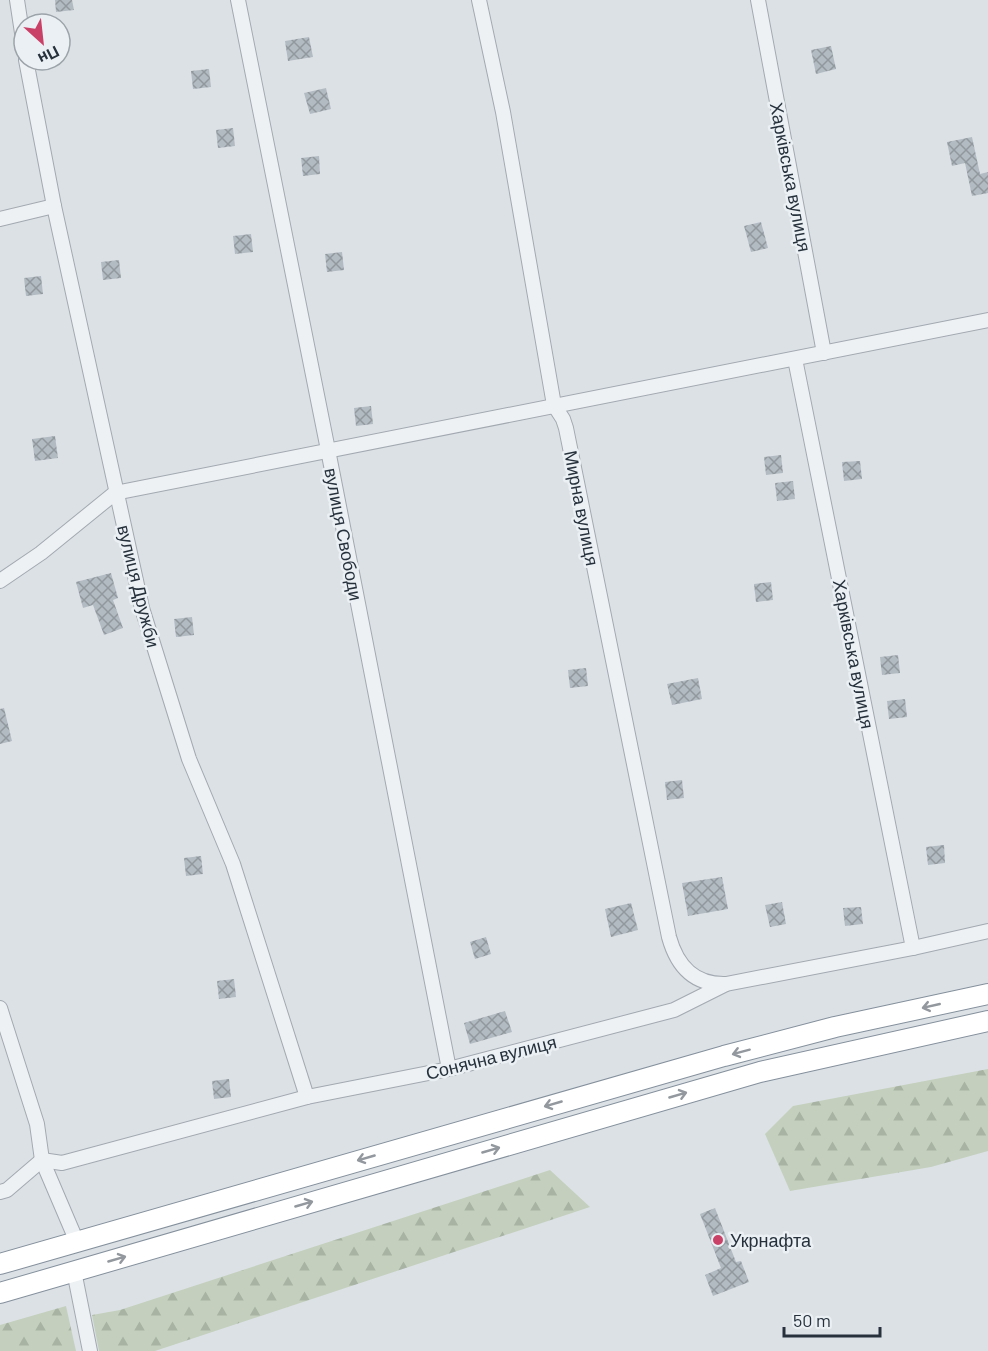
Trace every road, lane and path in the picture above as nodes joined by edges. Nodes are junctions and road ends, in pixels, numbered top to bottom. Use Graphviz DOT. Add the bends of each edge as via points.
graph roads {
  1 [pos="238,0"];
  2 [pos="479,0"];
  3 [pos="758,0"];
  4 [pos="28,72"];
  5 [pos="54,206"];
  6 [pos="0,219"];
  7 [pos="988,320"];
  8 [pos="824,353"];
  9 [pos="795,359"];
  10 [pos="554,405"];
  11 [pos="328,450"];
  12 [pos="115,493"];
  13 [pos="0,581"];
  14 [pos="988,931"];
  15 [pos="913,948"];
  16 [pos="726,984"];
  17 [pos="988,994"];
  18 [pos="0,1008"];
  19 [pos="988,1021"];
  20 [pos="449,1069"];
  21 [pos="307,1097"];
  22 [pos="42,1160"];
  23 [pos="0,1192"];
  24 [pos="77,1242"];
  25 [pos="0,1264"];
  26 [pos="74,1271"];
  27 [pos="0,1293"];
  28 [pos="90,1351"];
  1 -- 11 [label="street, вулиця Свободи"];
  2 -- 10 [label="street, Мирна вулиця" via="503,112"];
  3 -- 8 [label="street, Харківська вулиця"];
  4 -- 5 [label="street, вулиця Дружби"];
  5 -- 6 [label="street"];
  5 -- 12 [label="street, вулиця Дружби"];
  7 -- 8 [label="street"];
  8 -- 9 [label="street"];
  9 -- 10 [label="street"];
  9 -- 15 [label="street, Харківська вулиця"];
  10 -- 11 [label="street"];
  10 -- 16 [label="street, Мирна вулиця" via="566,428 672,947 692,976 708,983"];
  11 -- 12 [label="street"];
  11 -- 20 [label="street, вулиця Свободи"];
  12 -- 13 [label="street" via="42,553"];
  12 -- 21 [label="street, вулиця Дружби" via="142,608 189,759 233,864"];
  14 -- 15 [label="street, Сонячна вулиця"];
  15 -- 16 [label="street, Сонячна вулиця"];
  16 -- 20 [label="street, Сонячна вулиця" via="674,1010"];
  17 -- 24 [label="highway, one-way" via="724,1056"];
  18 -- 22 [label="street" via="37,1124"];
  26 -- 19 [label="highway, one-way" via="759,1072"];
  20 -- 21 [label="street, Сонячна вулиця"];
  21 -- 22 [label="street, Сонячна вулиця" via="62,1163"];
  22 -- 23 [label="street"];
  22 -- 24 [label="street"];
  24 -- 25 [label="highway"];
  26 -- 27 [label="highway"];
  26 -- 28 [label="street"];
}
